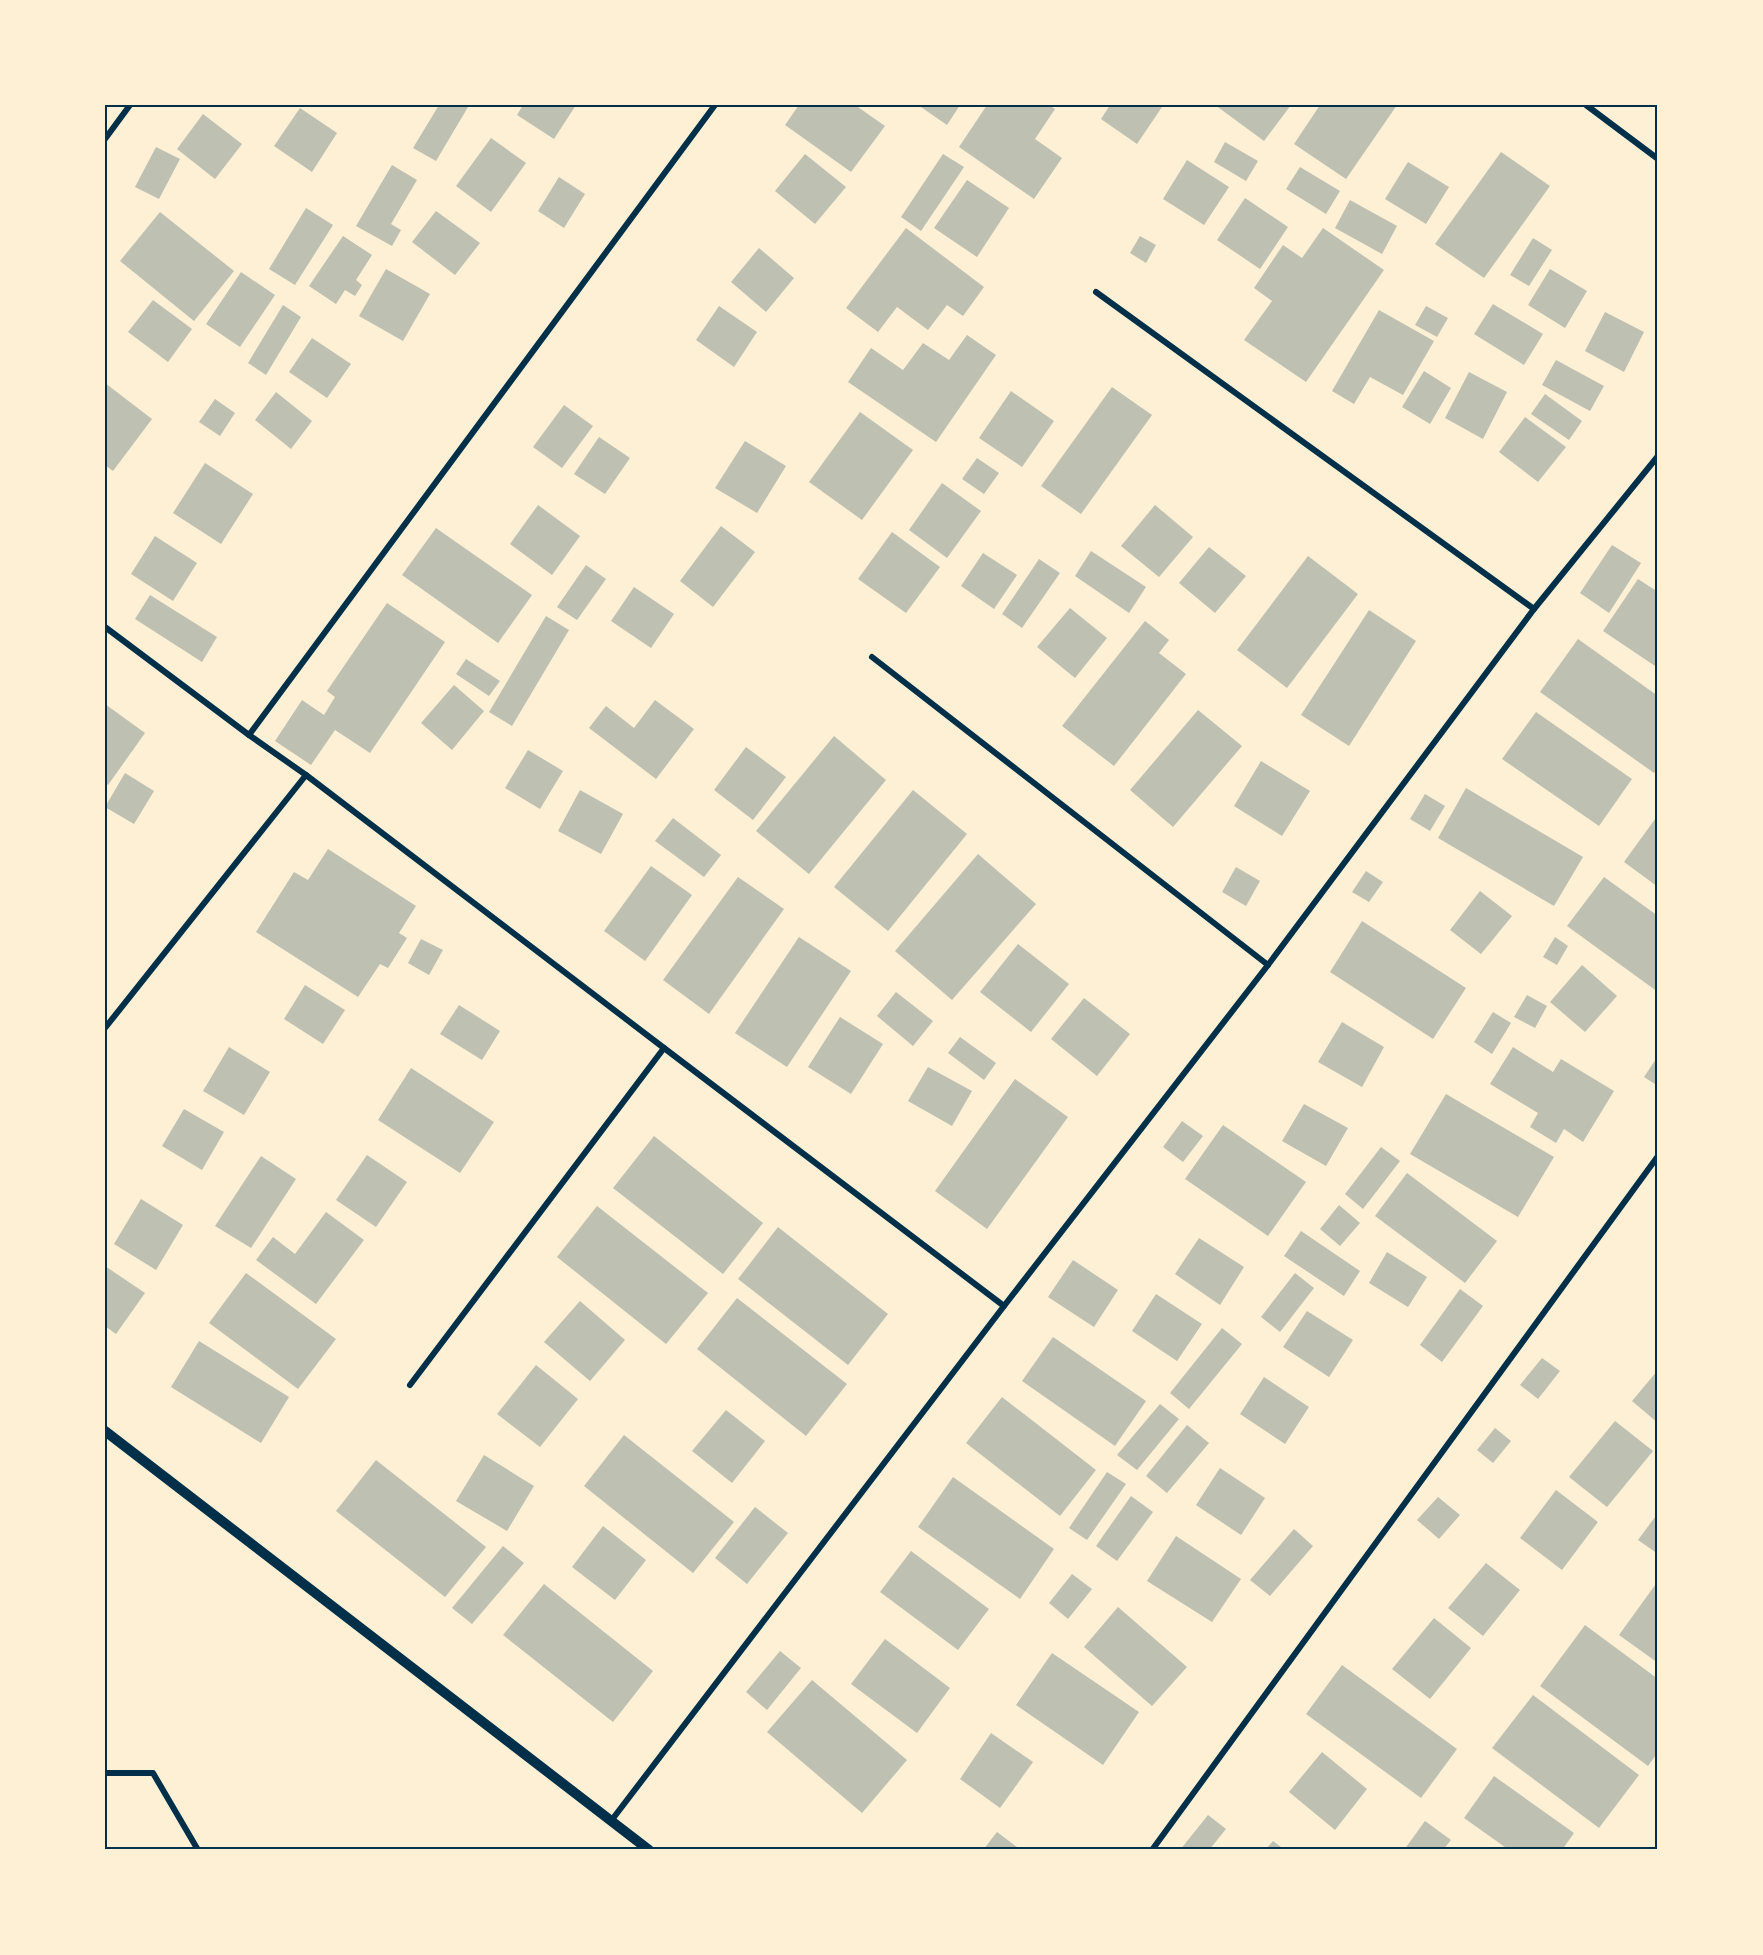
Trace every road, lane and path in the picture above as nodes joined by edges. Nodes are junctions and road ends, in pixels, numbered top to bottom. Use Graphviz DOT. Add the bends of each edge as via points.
graph roads {
  1 [pos="130,105"];
  2 [pos="715,105"];
  3 [pos="1586,105"];
  4 [pos="105,139"];
  5 [pos="1658,159"];
  6 [pos="1096,292"];
  7 [pos="1658,456"];
  8 [pos="1534,609"];
  9 [pos="105,627"];
  10 [pos="872,657"];
  11 [pos="249,735"];
  12 [pos="306,775"];
  13 [pos="1268,965"];
  14 [pos="105,1028"];
  15 [pos="664,1048"];
  16 [pos="1658,1156"];
  17 [pos="1004,1306"];
  18 [pos="410,1385"];
  19 [pos="105,1431"];
  20 [pos="105,1773"];
  21 [pos="611,1821"];
  22 [pos="198,1850"];
  23 [pos="649,1850"];
  24 [pos="1152,1850"];
  1 -- 4 [label="street"];
  2 -- 11 [label="street"];
  3 -- 5 [label="street"];
  6 -- 8 [label="street"];
  7 -- 8 [label="street"];
  8 -- 13 [label="street"];
  9 -- 11 [label="street"];
  10 -- 13 [label="street"];
  11 -- 12 [label="street"];
  12 -- 14 [label="street"];
  12 -- 15 [label="street"];
  13 -- 17 [label="street"];
  15 -- 17 [label="street"];
  15 -- 18 [label="street"];
  16 -- 24 [label="street"];
  17 -- 21 [label="street"];
  19 -- 21 [label="street"];
  20 -- 22 [label="street" via="153,1773"];
  21 -- 23 [label="street"];
}
